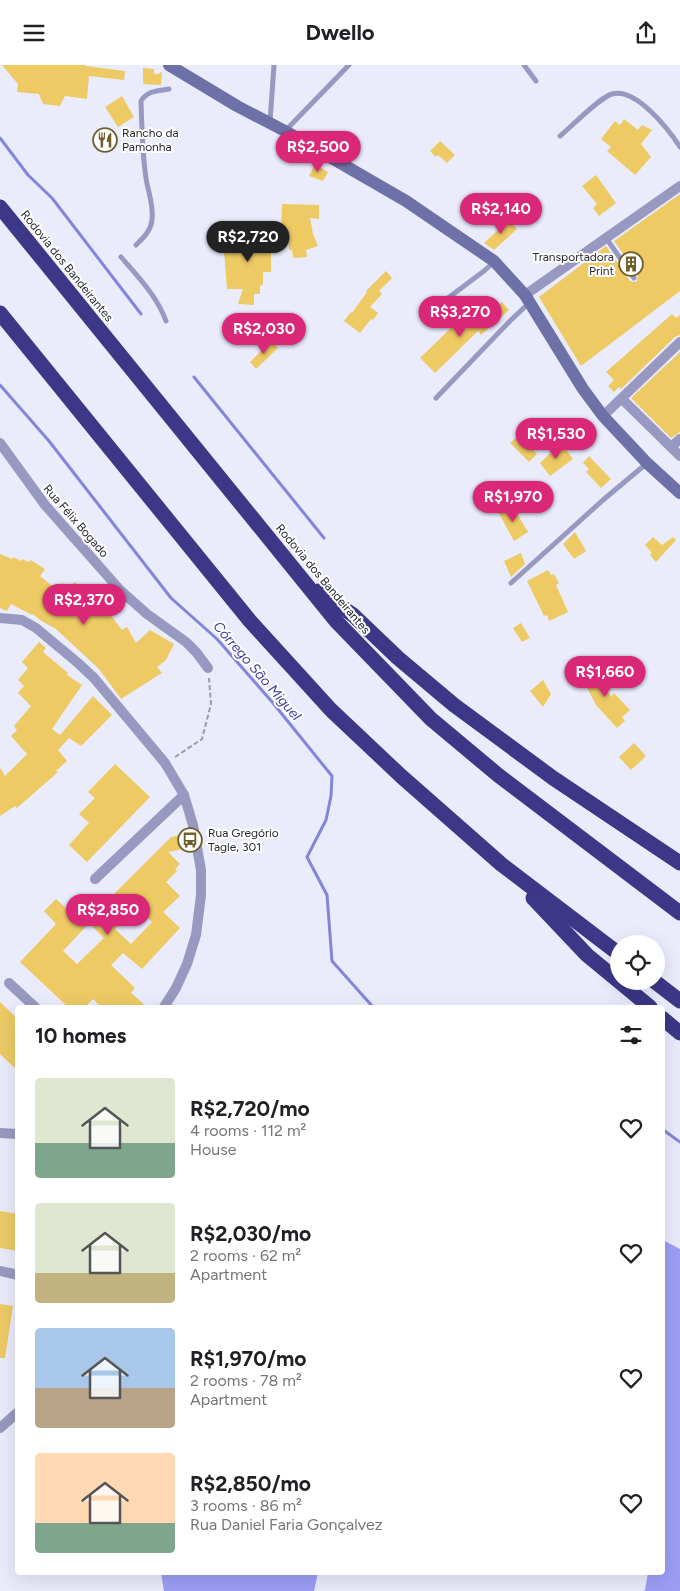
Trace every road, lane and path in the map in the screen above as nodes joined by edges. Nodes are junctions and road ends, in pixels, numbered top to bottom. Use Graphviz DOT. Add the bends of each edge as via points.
graph roads {
  1 [pos="169,65"];
  2 [pos="274,65"];
  3 [pos="348,65"];
  4 [pos="524,65"];
  5 [pos="536,81"];
  6 [pos="169,89"];
  7 [pos="270,123"];
  8 [pos="286,131"];
  9 [pos="560,136"];
  10 [pos="680,147"];
  11 [pos="680,186"];
  12 [pos="0,207"];
  13 [pos="606,238"];
  14 [pos="136,245"];
  15 [pos="121,257"];
  16 [pos="494,261"];
  17 [pos="634,278"];
  18 [pos="528,299"];
  19 [pos="444,301"];
  20 [pos="0,313"];
  21 [pos="166,321"];
  22 [pos="680,342"];
  23 [pos="436,398"];
  24 [pos="622,399"];
  25 [pos="603,416"];
  26 [pos="680,439"];
  27 [pos="0,443"];
  28 [pos="671,447"];
  29 [pos="680,456"];
  30 [pos="647,463"];
  31 [pos="680,493"];
  32 [pos="302,580"];
  33 [pos="511,583"];
  34 [pos="0,618"];
  35 [pos="208,668"];
  36 [pos="165,763"];
  37 [pos="184,795"];
  38 [pos="680,863"];
  39 [pos="501,864"];
  40 [pos="95,879"];
  41 [pos="680,913"];
  42 [pos="610,947"];
  43 [pos="8,983"];
  44 [pos="665,989"];
  45 [pos="680,1001"];
  46 [pos="33,1005"];
  47 [pos="165,1005"];
  48 [pos="648,1005"];
  49 [pos="665,1020"];
  50 [pos="680,1033"];
  51 [pos="0,1133"];
  52 [pos="15,1134"];
  53 [pos="0,1271"];
  54 [pos="15,1274"];
  55 [pos="15,1416"];
  56 [pos="0,1428"];
  1 -- 7 [label="main road"];
  2 -- 7 [label="lane"];
  3 -- 8 [label="lane"];
  4 -- 5 [label="lane"];
  6 -- 14 [label="lane" via="152,91 141,101 142,147 152,221 147,234"];
  7 -- 8 [label="main road"];
  8 -- 16 [label="main road" via="406,201"];
  9 -- 10 [label="lane" via="613,94 638,101"];
  11 -- 13 [label="street"];
  12 -- 32 [label="highway, Rodovia dos Bandeirantes"];
  13 -- 17 [label="lane"];
  13 -- 18 [label="street"];
  15 -- 21 [label="lane" via="146,285"];
  16 -- 18 [label="main road"];
  16 -- 19 [label="lane"];
  18 -- 23 [label="lane"];
  18 -- 25 [label="main road"];
  20 -- 39 [label="highway" via="244,613 324,703"];
  22 -- 24 [label="street"];
  24 -- 25 [label="street"];
  24 -- 28 [label="street"];
  25 -- 30 [label="main road"];
  26 -- 28 [label="street"];
  27 -- 35 [label="street, Rua Félix Bogado" via="45,505 120,591 186,642"];
  28 -- 29 [label="street"];
  30 -- 31 [label="main road"];
  30 -- 33 [label="lane"];
  32 -- 38 [label="highway" via="353,615 454,705 561,784"];
  32 -- 41 [label="highway, Rodovia dos Bandeirantes" via="336,621 432,719 498,775"];
  34 -- 36 [label="street" via="22,620 36,628 78,663"];
  35 -- 36 [label="path" via="211,705 202,739"];
  36 -- 37 [label="street"];
  37 -- 40 [label="street"];
  37 -- 47 [label="street" via="194,825 201,891 196,935 187,964"];
  39 -- 42 [label="highway"];
  39 -- 48 [label="highway" via="587,955"];
  43 -- 46 [label="street"];
  44 -- 45 [label="highway"];
  49 -- 50 [label="highway"];
  51 -- 52 [label="street"];
  53 -- 54 [label="street"];
  55 -- 56 [label="street"];
}
